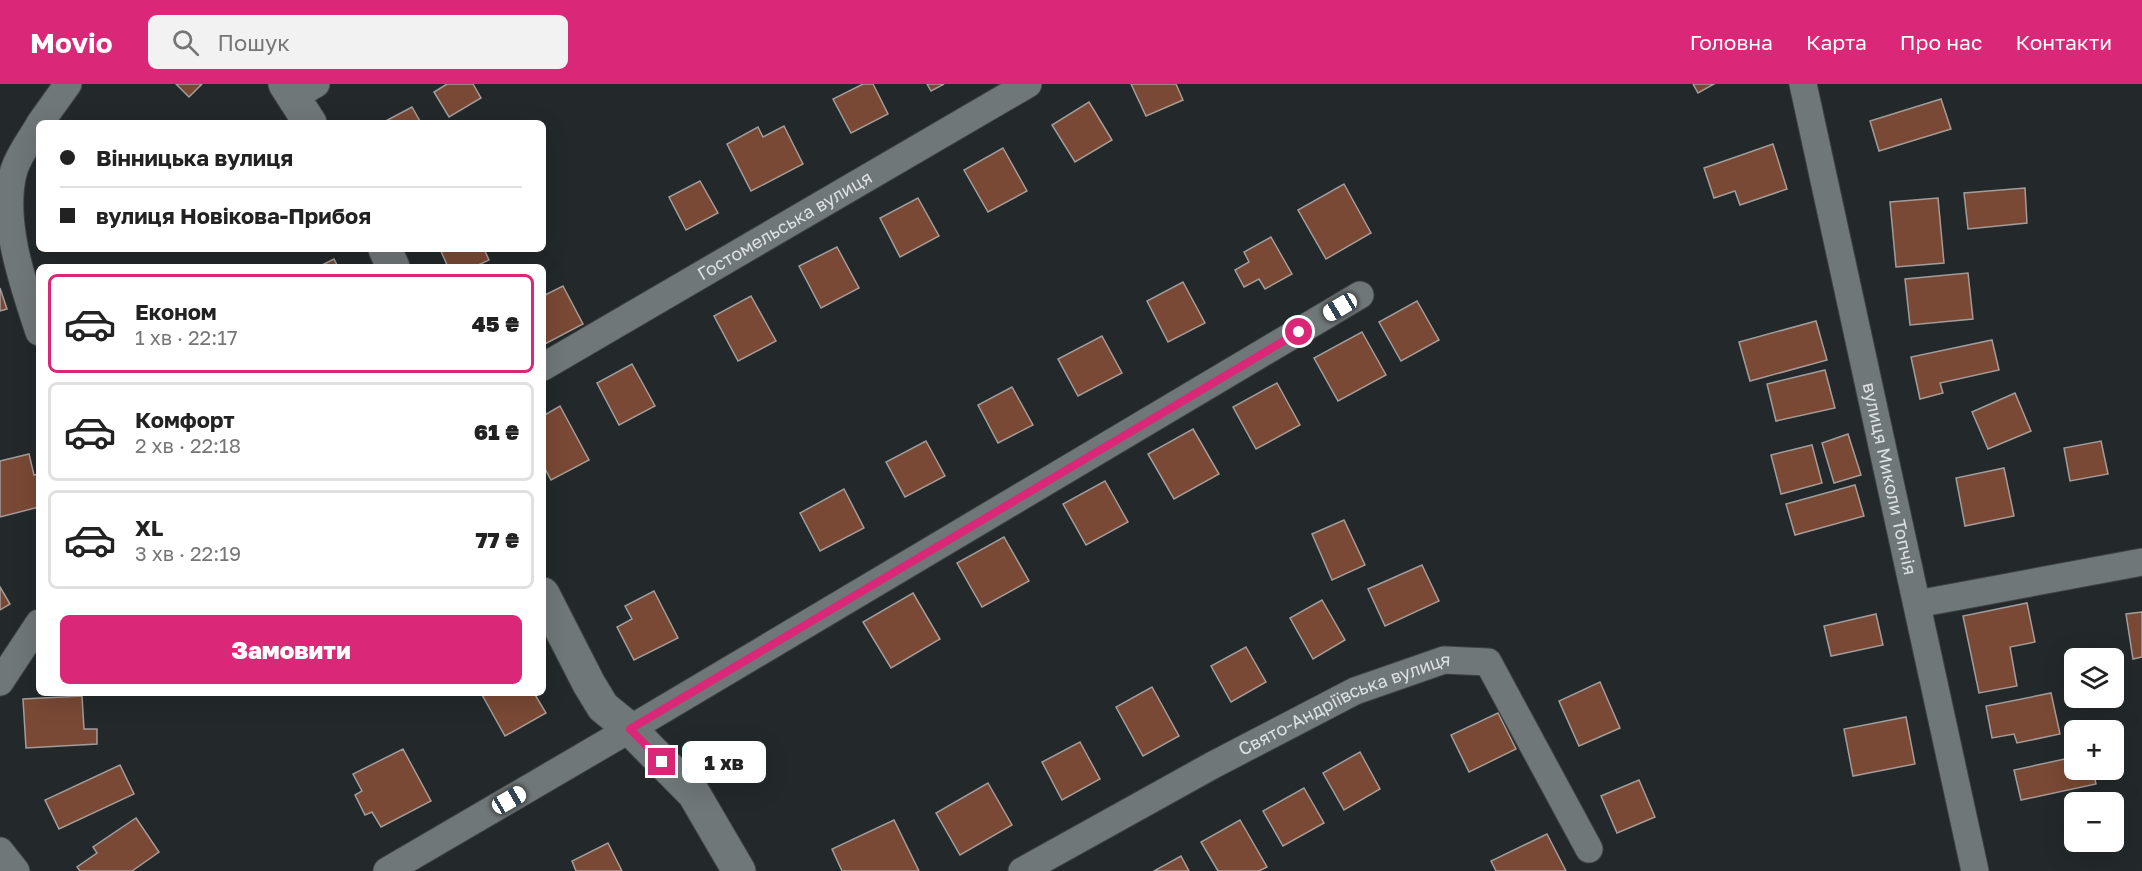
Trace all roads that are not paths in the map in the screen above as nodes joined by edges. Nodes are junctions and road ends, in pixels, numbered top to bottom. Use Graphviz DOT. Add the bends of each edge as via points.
graph roads {
  1 [pos="68,84"];
  2 [pos="1029,84"];
  3 [pos="1803,84"];
  4 [pos="43,120"];
  5 [pos="36,131"];
  6 [pos="1360,295"];
  7 [pos="36,322"];
  8 [pos="546,365"];
  9 [pos="2142,562"];
  10 [pos="546,600"];
  11 [pos="1917,604"];
  12 [pos="36,628"];
  13 [pos="0,682"];
  14 [pos="630,729"];
  15 [pos="1589,849"];
  16 [pos="0,851"];
  17 [pos="16,871"];
  18 [pos="387,871"];
  19 [pos="739,871"];
  20 [pos="1023,871"];
  21 [pos="1975,871"];
  1 -- 4 [label="street"];
  2 -- 8 [label="street, Гостомельська вулиця"];
  3 -- 11 [label="street, вулиця Миколи Топчія"];
  5 -- 7 [label="street" via="14,170 7,204 9,230"];
  6 -- 14 [label="street"];
  9 -- 11 [label="street"];
  10 -- 14 [label="street" via="603,707"];
  11 -- 21 [label="street, вулиця Миколи Топчія"];
  12 -- 13 [label="street"];
  14 -- 18 [label="street"];
  14 -- 19 [label="street" via="694,794"];
  15 -- 20 [label="street, Свято-Андріївська вулиця" via="1488,662 1444,660 1355,691"];
  16 -- 17 [label="street"];
}
